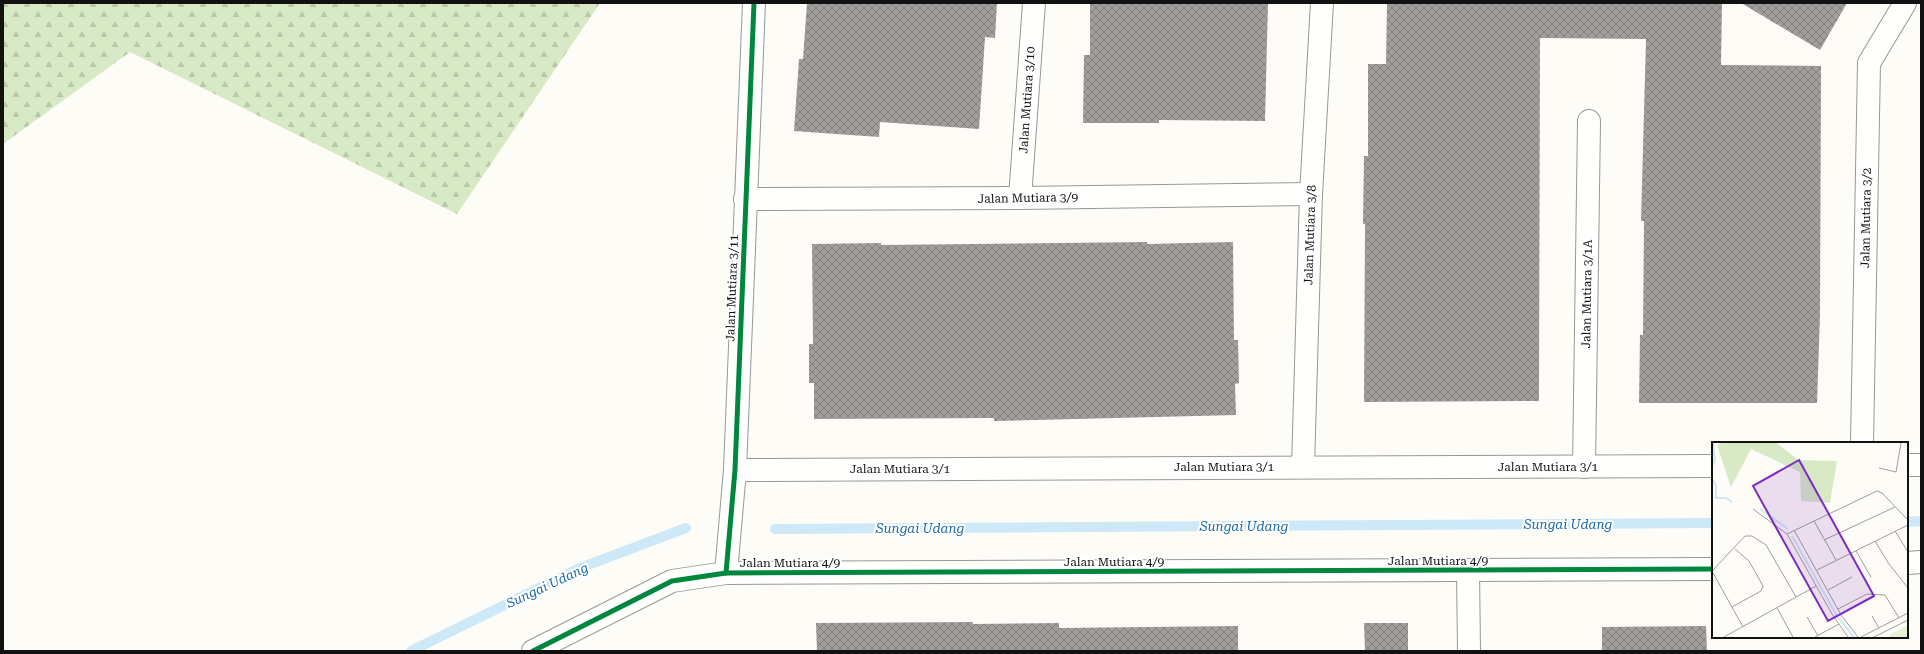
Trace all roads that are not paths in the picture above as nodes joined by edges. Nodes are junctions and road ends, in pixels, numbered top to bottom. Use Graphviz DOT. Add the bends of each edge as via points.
graph roads {
  1 [pos="754,3"];
  2 [pos="1034,3"];
  3 [pos="1322,3"];
  4 [pos="1905,3"];
  5 [pos="1589,121"];
  6 [pos="1310,194"];
  7 [pos="1020,198"];
  8 [pos="745,199"];
  9 [pos="1862,442"];
  10 [pos="1921,464"];
  11 [pos="1908,465"];
  12 [pos="1712,466"];
  13 [pos="1303,467"];
  14 [pos="1584,467"];
  15 [pos="735,470"];
  16 [pos="1921,562"];
  17 [pos="1908,563"];
  18 [pos="1712,569"];
  19 [pos="1468,571"];
  20 [pos="726,573"];
  21 [pos="533,651"];
  22 [pos="1469,651"];
  1 -- 8 [label="street, Jalan Mutiara 3/11"];
  2 -- 7 [label="street, Jalan Mutiara 3/10"];
  3 -- 6 [label="street, Jalan Mutiara 3/8"];
  4 -- 9 [label="street, Jalan Mutiara 3/2" via="1869,63"];
  5 -- 14 [label="street, Jalan Mutiara 3/1A"];
  6 -- 7 [label="street, Jalan Mutiara 3/9"];
  6 -- 13 [label="street, Jalan Mutiara 3/8"];
  7 -- 8 [label="street, Jalan Mutiara 3/9"];
  8 -- 15 [label="street, Jalan Mutiara 3/11"];
  10 -- 11 [label="street"];
  12 -- 14 [label="street, Jalan Mutiara 3/1"];
  13 -- 14 [label="street, Jalan Mutiara 3/1"];
  13 -- 15 [label="street, Jalan Mutiara 3/1"];
  15 -- 20 [label="street, Jalan Mutiara 3/11"];
  16 -- 17 [label="street"];
  18 -- 19 [label="street, Jalan Mutiara 4/9"];
  19 -- 20 [label="street, Jalan Mutiara 4/9"];
  19 -- 22 [label="street"];
  20 -- 21 [label="street, Jalan Mutiara 4/9" via="672,581"];
}
